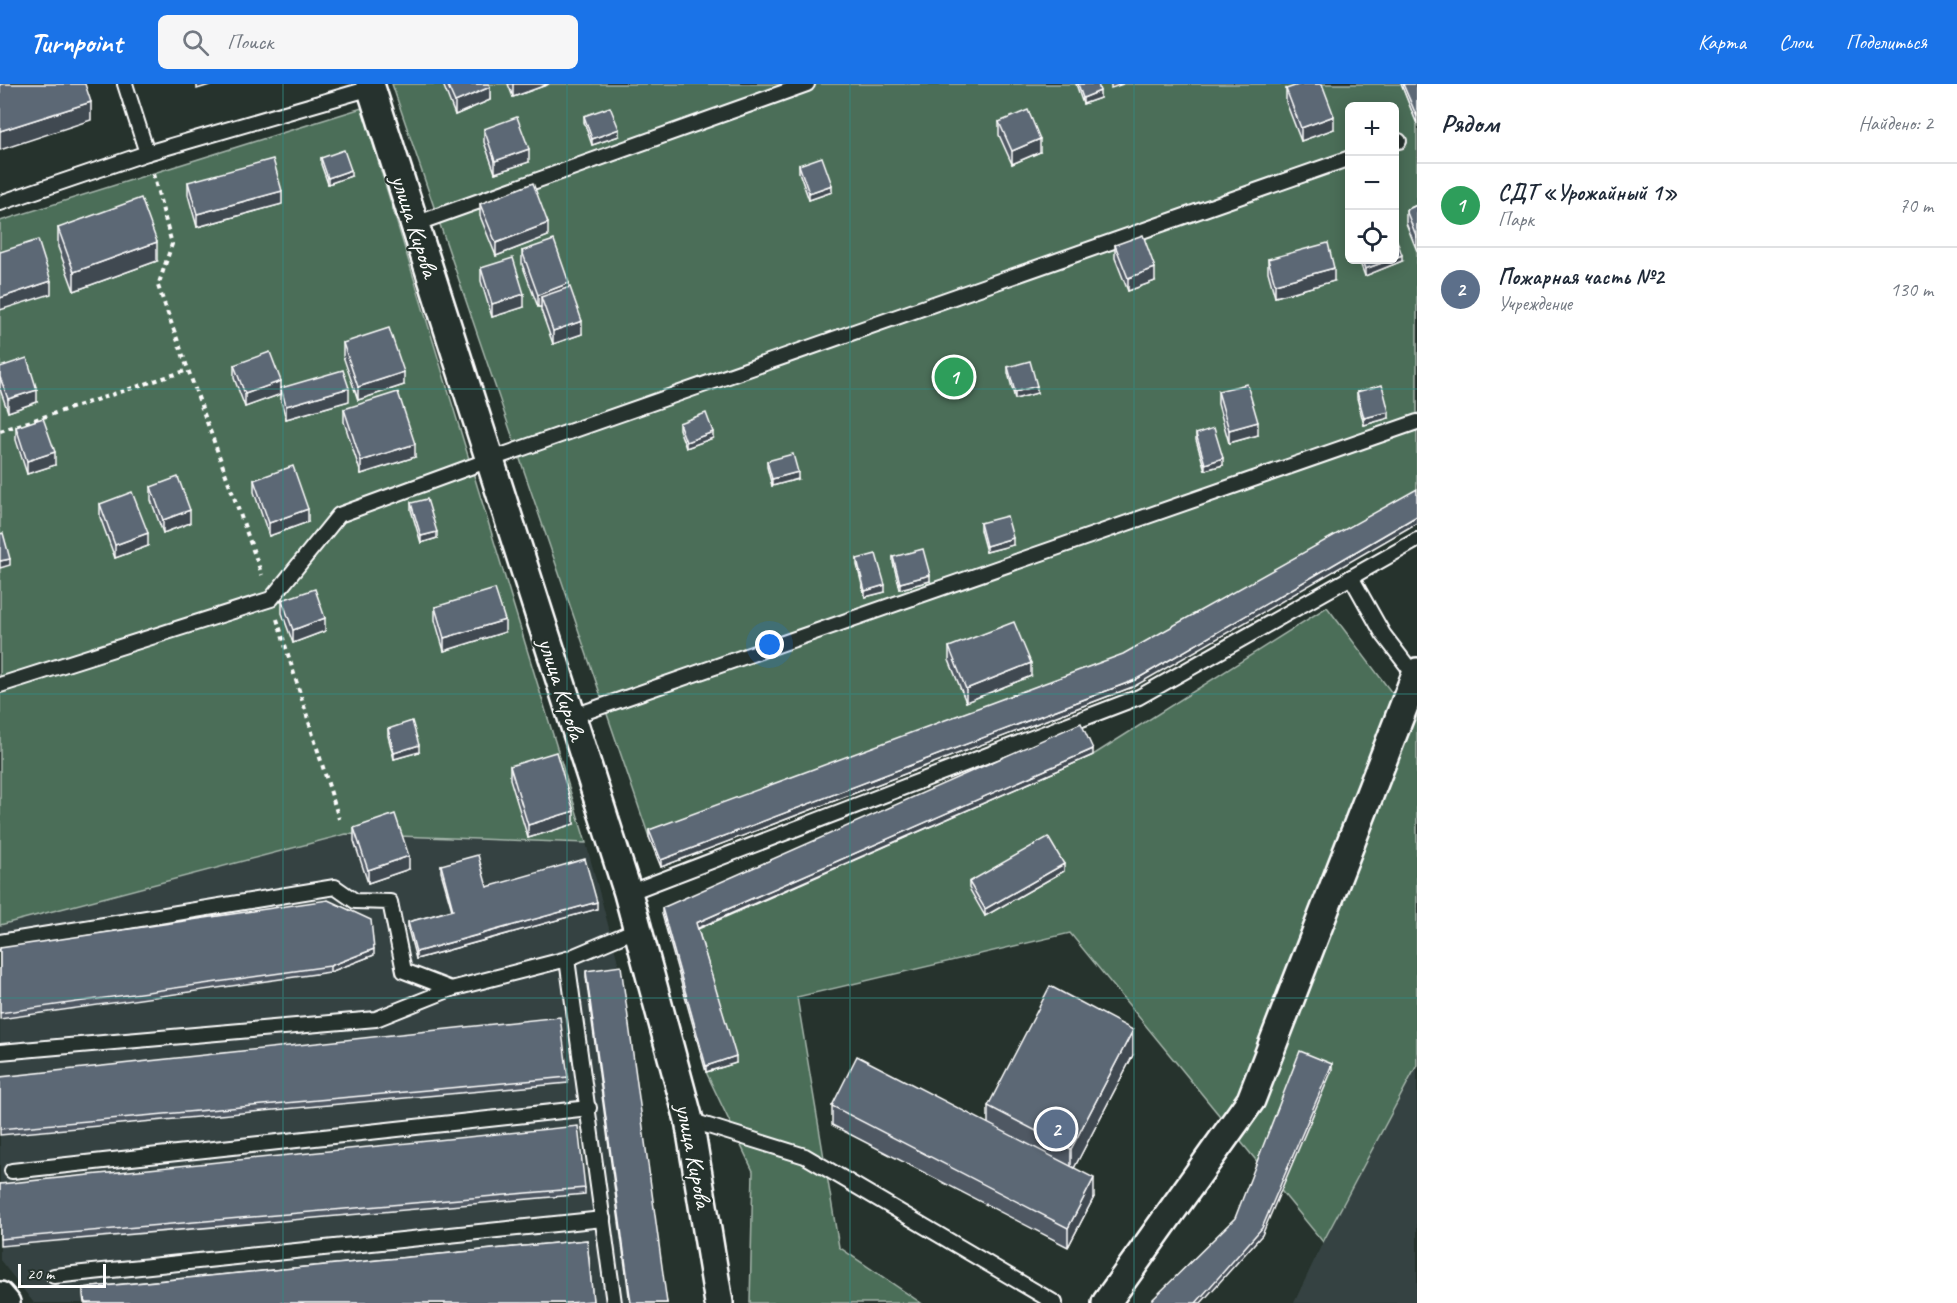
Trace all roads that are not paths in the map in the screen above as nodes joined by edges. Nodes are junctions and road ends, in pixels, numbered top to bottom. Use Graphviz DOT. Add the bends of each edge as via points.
graph roads {
  1 [pos="125,84"];
  2 [pos="807,84"];
  3 [pos="370,86"];
  4 [pos="147,153"];
  5 [pos="1345,160"];
  6 [pos="0,203"];
  7 [pos="415,224"];
  8 [pos="1417,422"];
  9 [pos="489,460"];
  10 [pos="1417,540"];
  11 [pos="1351,577"];
  12 [pos="1416,674"];
  13 [pos="0,685"];
  14 [pos="571,717"];
  15 [pos="628,893"];
  16 [pos="638,929"];
  17 [pos="0,942"];
  18 [pos="567,959"];
  19 [pos="451,989"];
  20 [pos="0,1052"];
  21 [pos="589,1108"];
  22 [pos="689,1120"];
  23 [pos="12,1171"];
  24 [pos="603,1219"];
  25 [pos="54,1276"];
  26 [pos="0,1296"];
  27 [pos="6,1303"];
  28 [pos="614,1303"];
  29 [pos="719,1303"];
  30 [pos="1055,1303"];
  31 [pos="1106,1303"];
  1 -- 4 [label="lane"];
  2 -- 7 [label="lane"];
  3 -- 4 [label="lane"];
  3 -- 7 [label="street, улица Кирова"];
  4 -- 6 [label="lane"];
  5 -- 9 [label="lane"];
  7 -- 9 [label="street, улица Кирова"];
  8 -- 14 [label="lane"];
  9 -- 13 [label="lane" via="339,515 271,599"];
  9 -- 14 [label="street, улица Кирова"];
  10 -- 11 [label="lane"];
  11 -- 12 [label="lane" via="1383,634"];
  11 -- 15 [label="lane" via="1139,697"];
  12 -- 31 [label="street" via="1251,1100"];
  14 -- 15 [label="street, улица Кирова"];
  15 -- 16 [label="street, улица Кирова"];
  16 -- 18 [label="lane"];
  16 -- 22 [label="street, улица Кирова"];
  17 -- 19 [label="lane" via="335,887 355,901 390,902 404,970"];
  18 -- 19 [label="lane"];
  18 -- 21 [label="lane"];
  19 -- 20 [label="lane" via="376,1018"];
  21 -- 23 [label="lane"];
  21 -- 24 [label="lane"];
  22 -- 29 [label="street, улица Кирова"];
  22 -- 30 [label="lane" via="805,1156"];
  24 -- 25 [label="lane"];
  24 -- 28 [label="lane"];
  26 -- 27 [label="street"];
}
